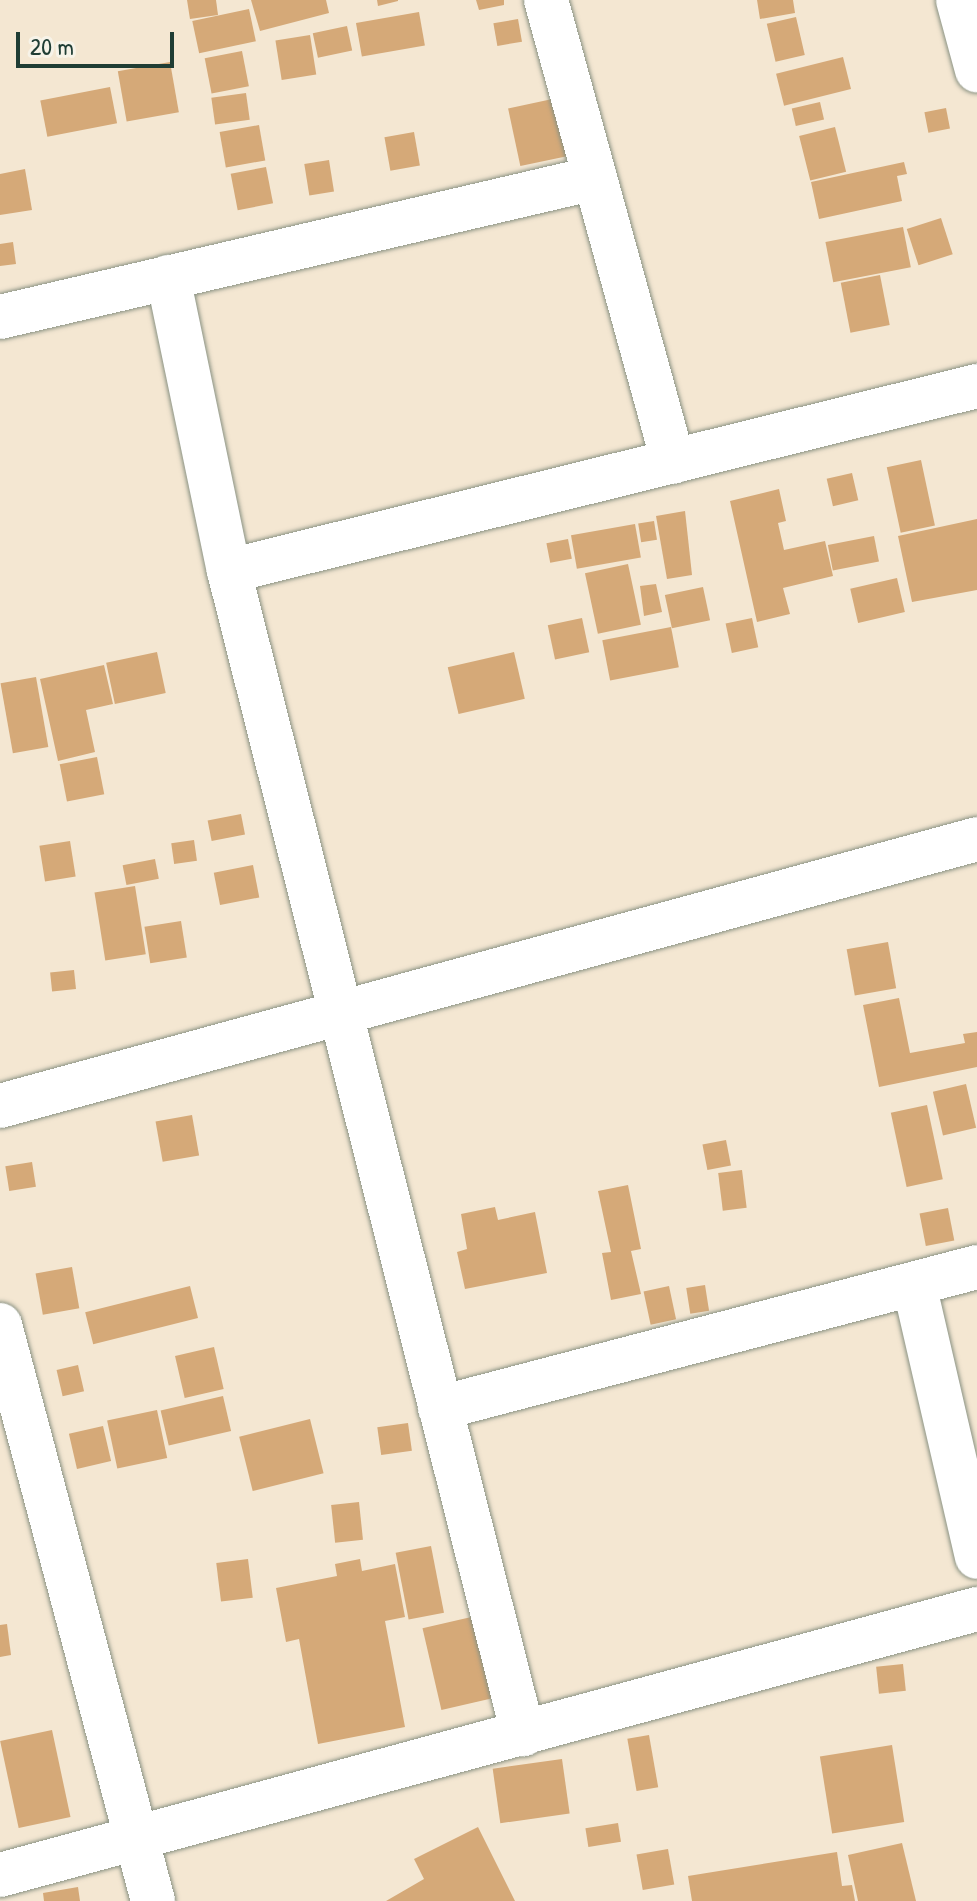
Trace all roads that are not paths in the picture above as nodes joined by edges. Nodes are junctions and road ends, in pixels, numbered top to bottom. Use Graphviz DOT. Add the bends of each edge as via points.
graph roads {
  1 [pos="546,0"];
  2 [pos="958,0"];
  3 [pos="977,70"];
  4 [pos="595,178"];
  5 [pos="168,277"];
  6 [pos="0,317"];
  7 [pos="977,386"];
  8 [pos="673,462"];
  9 [pos="229,571"];
  10 [pos="977,839"];
  11 [pos="342,1013"];
  12 [pos="0,1106"];
  13 [pos="977,1267"];
  14 [pos="914,1284"];
  15 [pos="0,1325"];
  16 [pos="440,1408"];
  17 [pos="977,1557"];
  18 [pos="977,1609"];
  19 [pos="523,1734"];
  20 [pos="137,1841"];
  21 [pos="0,1875"];
  22 [pos="153,1901"];
  1 -- 4 [label="street"];
  2 -- 3 [label="street"];
  4 -- 5 [label="street"];
  4 -- 8 [label="street"];
  5 -- 6 [label="street"];
  5 -- 9 [label="street"];
  7 -- 8 [label="street"];
  8 -- 9 [label="street"];
  9 -- 11 [label="street"];
  10 -- 11 [label="street"];
  11 -- 12 [label="street"];
  11 -- 16 [label="street"];
  13 -- 14 [label="street"];
  14 -- 16 [label="street"];
  14 -- 17 [label="street"];
  15 -- 20 [label="street"];
  16 -- 19 [label="street"];
  18 -- 19 [label="street"];
  19 -- 20 [label="street"];
  20 -- 21 [label="street"];
  20 -- 22 [label="street"];
}
